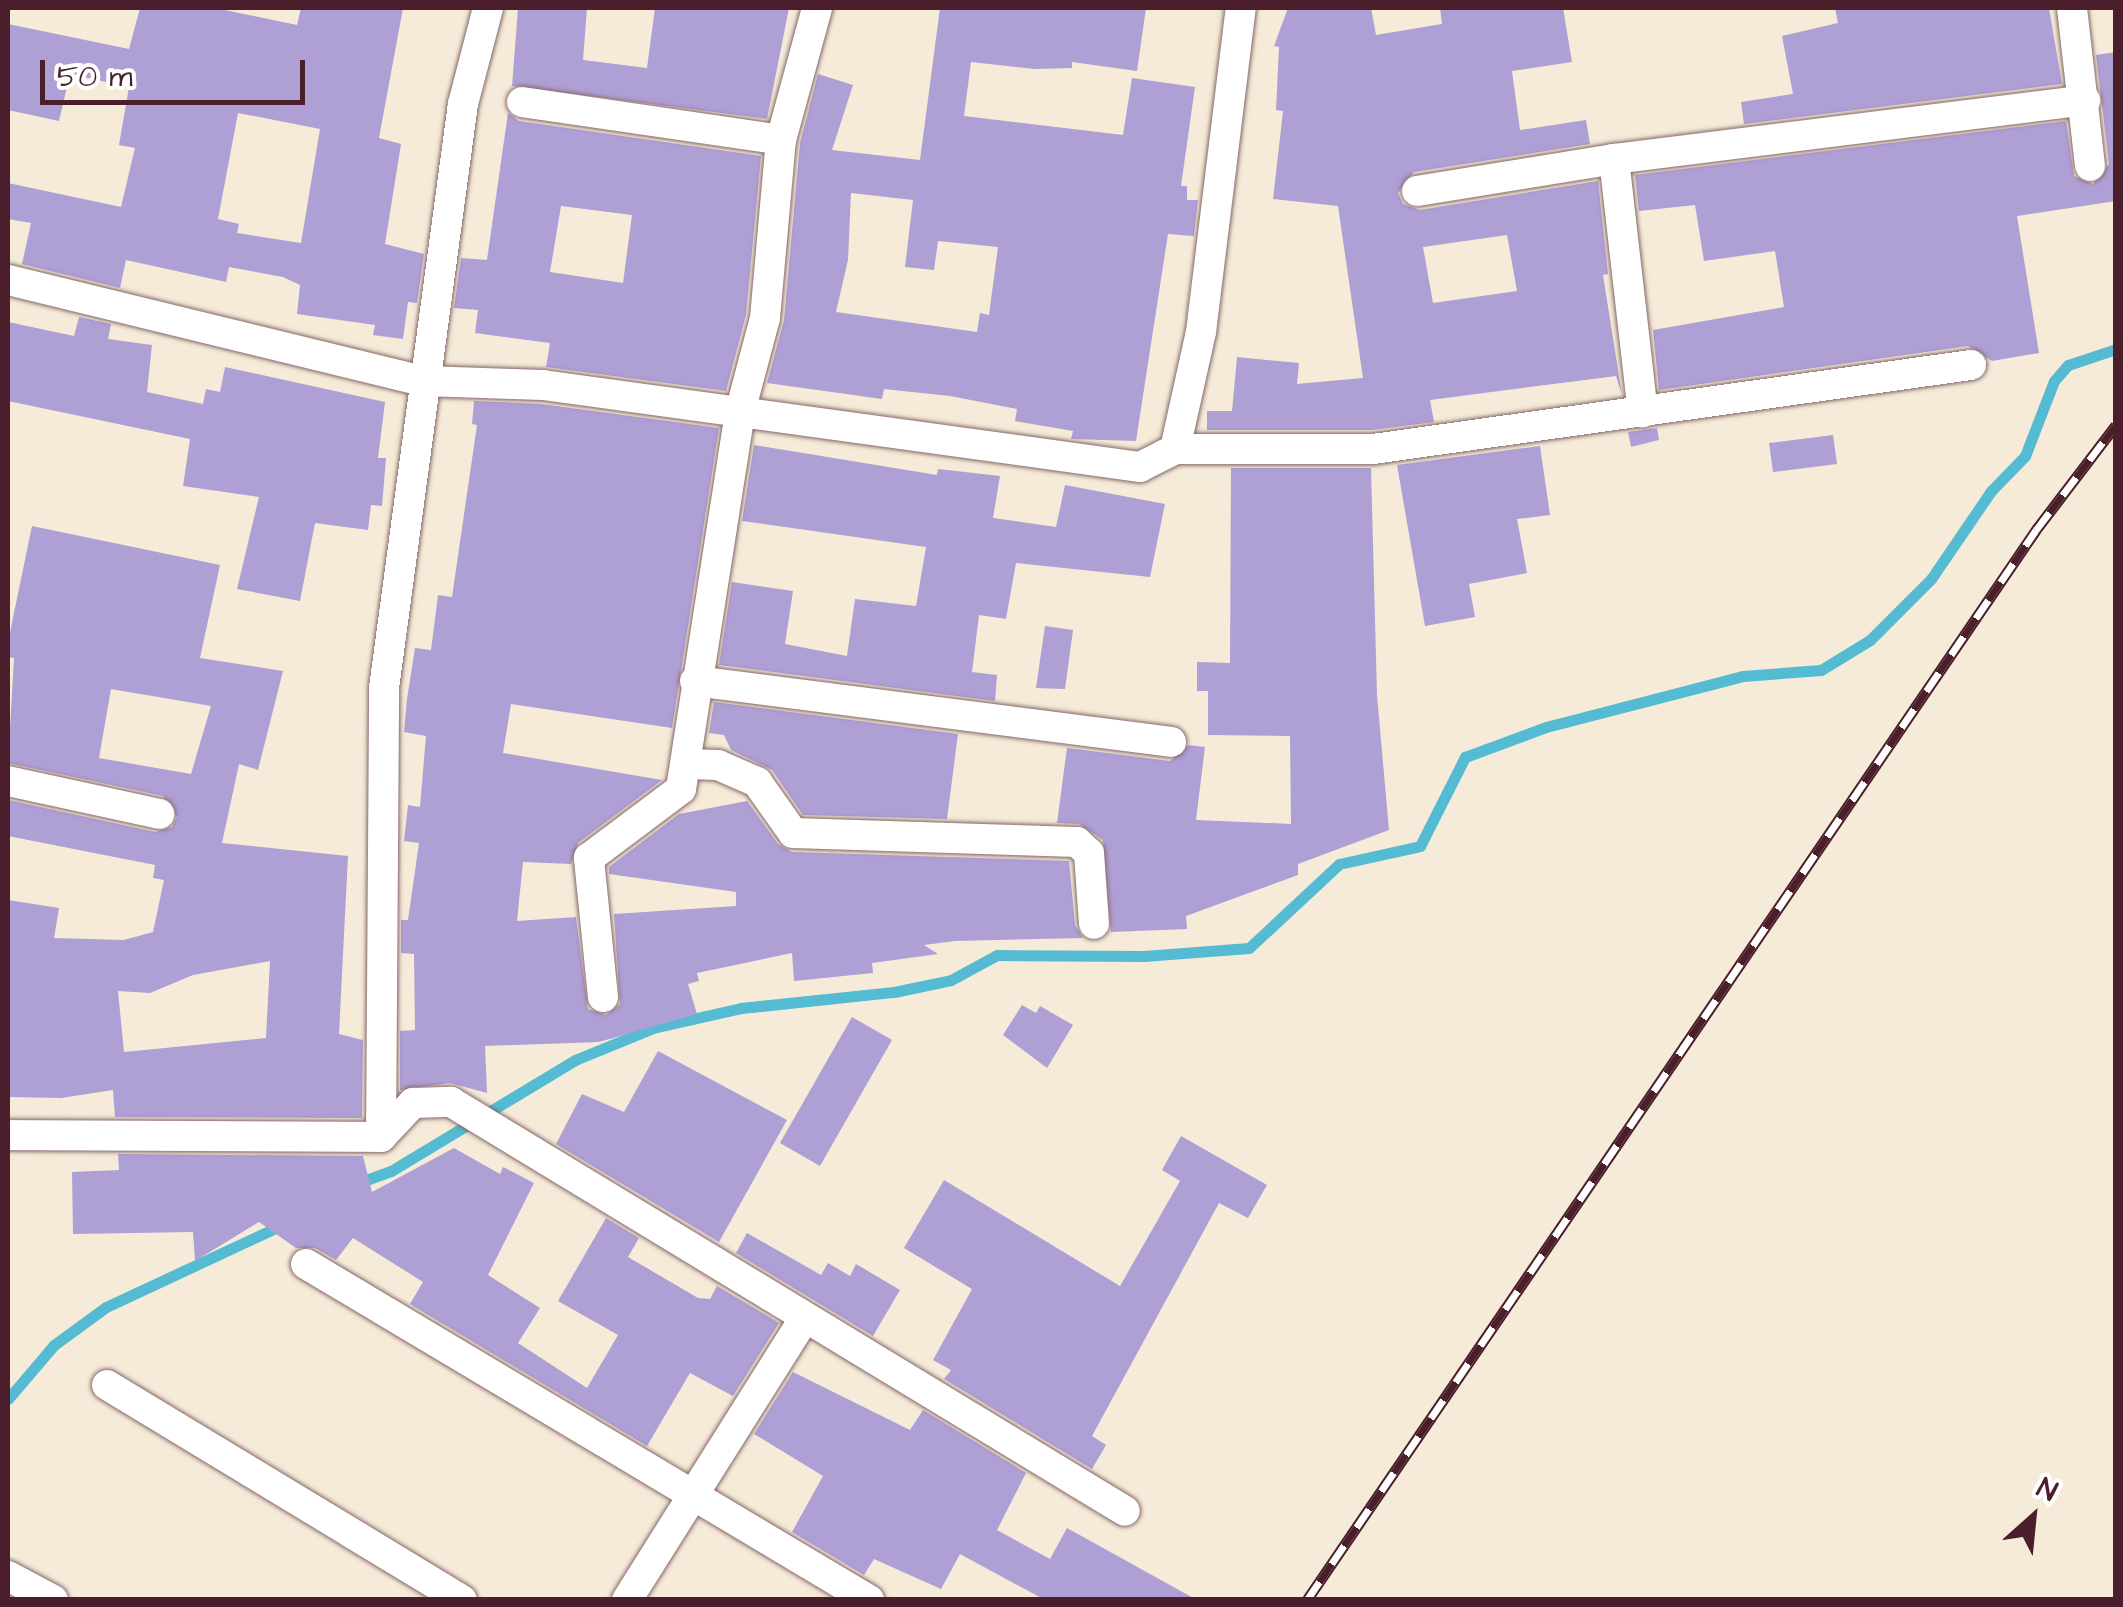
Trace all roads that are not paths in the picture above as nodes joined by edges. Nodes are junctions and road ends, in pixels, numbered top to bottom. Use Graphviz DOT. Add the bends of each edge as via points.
graph roads {
  1 [pos="488,8"];
  2 [pos="817,8"];
  3 [pos="1241,8"];
  4 [pos="2072,8"];
  5 [pos="2085,100"];
  6 [pos="522,102"];
  7 [pos="781,140"];
  8 [pos="1614,159"];
  9 [pos="2090,166"];
  10 [pos="1417,191"];
  11 [pos="8,280"];
  12 [pos="1971,366"];
  13 [pos="423,381"];
  14 [pos="740,412"];
  15 [pos="1643,412"];
  16 [pos="1175,449"];
  17 [pos="696,680"];
  18 [pos="1171,742"];
  19 [pos="688,764"];
  20 [pos="8,782"];
  21 [pos="159,814"];
  22 [pos="1094,924"];
  23 [pos="603,997"];
  24 [pos="8,1134"];
  25 [pos="380,1136"];
  26 [pos="306,1264"];
  27 [pos="803,1320"];
  28 [pos="107,1385"];
  29 [pos="690,1495"];
  30 [pos="1125,1510"];
  31 [pos="8,1576"];
  32 [pos="52,1600"];
  33 [pos="462,1600"];
  34 [pos="627,1600"];
  35 [pos="869,1600"];
  1 -- 13 [label="street" via="463,104"];
  2 -- 7 [label="street"];
  3 -- 16 [label="street" via="1202,332"];
  4 -- 5 [label="street"];
  5 -- 8 [label="street"];
  5 -- 9 [label="street"];
  6 -- 7 [label="street"];
  7 -- 14 [label="street" via="765,318"];
  8 -- 10 [label="street"];
  8 -- 15 [label="street"];
  11 -- 13 [label="street"];
  12 -- 15 [label="street"];
  13 -- 14 [label="street" via="542,386"];
  13 -- 25 [label="street" via="384,688"];
  14 -- 16 [label="street" via="1140,467"];
  14 -- 17 [label="street"];
  15 -- 16 [label="street" via="1374,449"];
  17 -- 18 [label="street"];
  17 -- 19 [label="street"];
  19 -- 22 [label="street" via="738,770 772,796 793,833 1077,842 1089,853"];
  19 -- 23 [label="street" via="681,789 589,858"];
  20 -- 21 [label="street"];
  24 -- 25 [label="street"];
  25 -- 27 [label="street" via="413,1104 451,1102"];
  26 -- 29 [label="street"];
  27 -- 29 [label="street"];
  27 -- 30 [label="street"];
  28 -- 33 [label="street"];
  29 -- 34 [label="street"];
  29 -- 35 [label="street"];
  31 -- 32 [label="street"];
}
